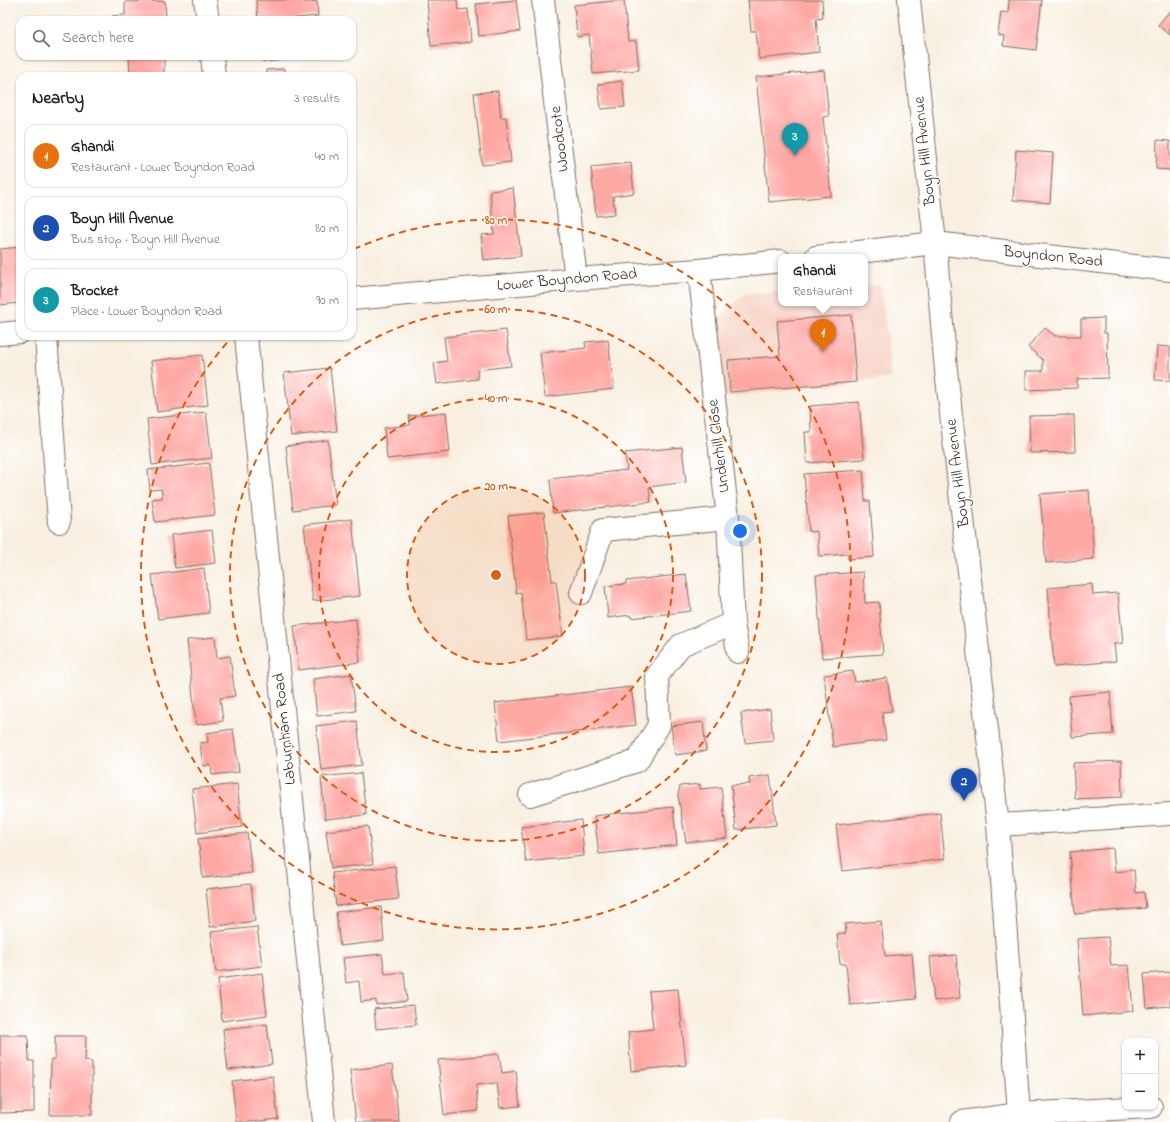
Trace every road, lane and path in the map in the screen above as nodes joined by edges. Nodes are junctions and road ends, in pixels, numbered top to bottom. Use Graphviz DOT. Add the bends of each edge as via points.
graph roads {
  1 [pos="205,0"];
  2 [pos="543,0"];
  3 [pos="909,0"];
  4 [pos="207,16"];
  5 [pos="212,60"];
  6 [pos="214,72"];
  7 [pos="935,244"];
  8 [pos="843,254"];
  9 [pos="778,261"];
  10 [pos="699,270"];
  11 [pos="1170,270"];
  12 [pos="576,279"];
  13 [pos="356,299"];
  14 [pos="16,332"];
  15 [pos="0,334"];
  16 [pos="46,340"];
  17 [pos="246,340"];
  18 [pos="728,518"];
  19 [pos="59,522"];
  20 [pos="581,593"];
  21 [pos="733,623"];
  22 [pos="738,652"];
  23 [pos="530,795"];
  24 [pos="1170,814"];
  25 [pos="998,825"];
  26 [pos="1170,1106"];
  27 [pos="1158,1107"];
  28 [pos="1122,1109"];
  29 [pos="1144,1110"];
  30 [pos="1033,1116"];
  31 [pos="324,1122"];
  32 [pos="962,1122"];
  33 [pos="1148,1122"];
  1 -- 4 [label="street"];
  2 -- 12 [label="street, Woodcote"];
  3 -- 7 [label="street, Boyn Hill Avenue"];
  5 -- 6 [label="street"];
  7 -- 8 [label="street"];
  7 -- 11 [label="street, Boyndon Road"];
  7 -- 25 [label="street, Boyn Hill Avenue" via="948,386"];
  9 -- 10 [label="street, Lower Boyndon Road"];
  10 -- 12 [label="street, Lower Boyndon Road"];
  10 -- 18 [label="street, Underhill Close"];
  12 -- 13 [label="street, Lower Boyndon Road"];
  14 -- 15 [label="street"];
  16 -- 19 [label="street"];
  17 -- 31 [label="street, Laburnham Road"];
  18 -- 20 [label="street" via="603,530"];
  18 -- 21 [label="street, Underhill Close"];
  21 -- 22 [label="street, Underhill Close"];
  21 -- 23 [label="street" via="681,645 657,676 659,725 637,761"];
  24 -- 25 [label="street"];
  25 -- 30 [label="street, Boyn Hill Avenue"];
  26 -- 27 [label="street"];
  28 -- 30 [label="street"];
  29 -- 33 [label="street"];
  30 -- 32 [label="street"];
}
